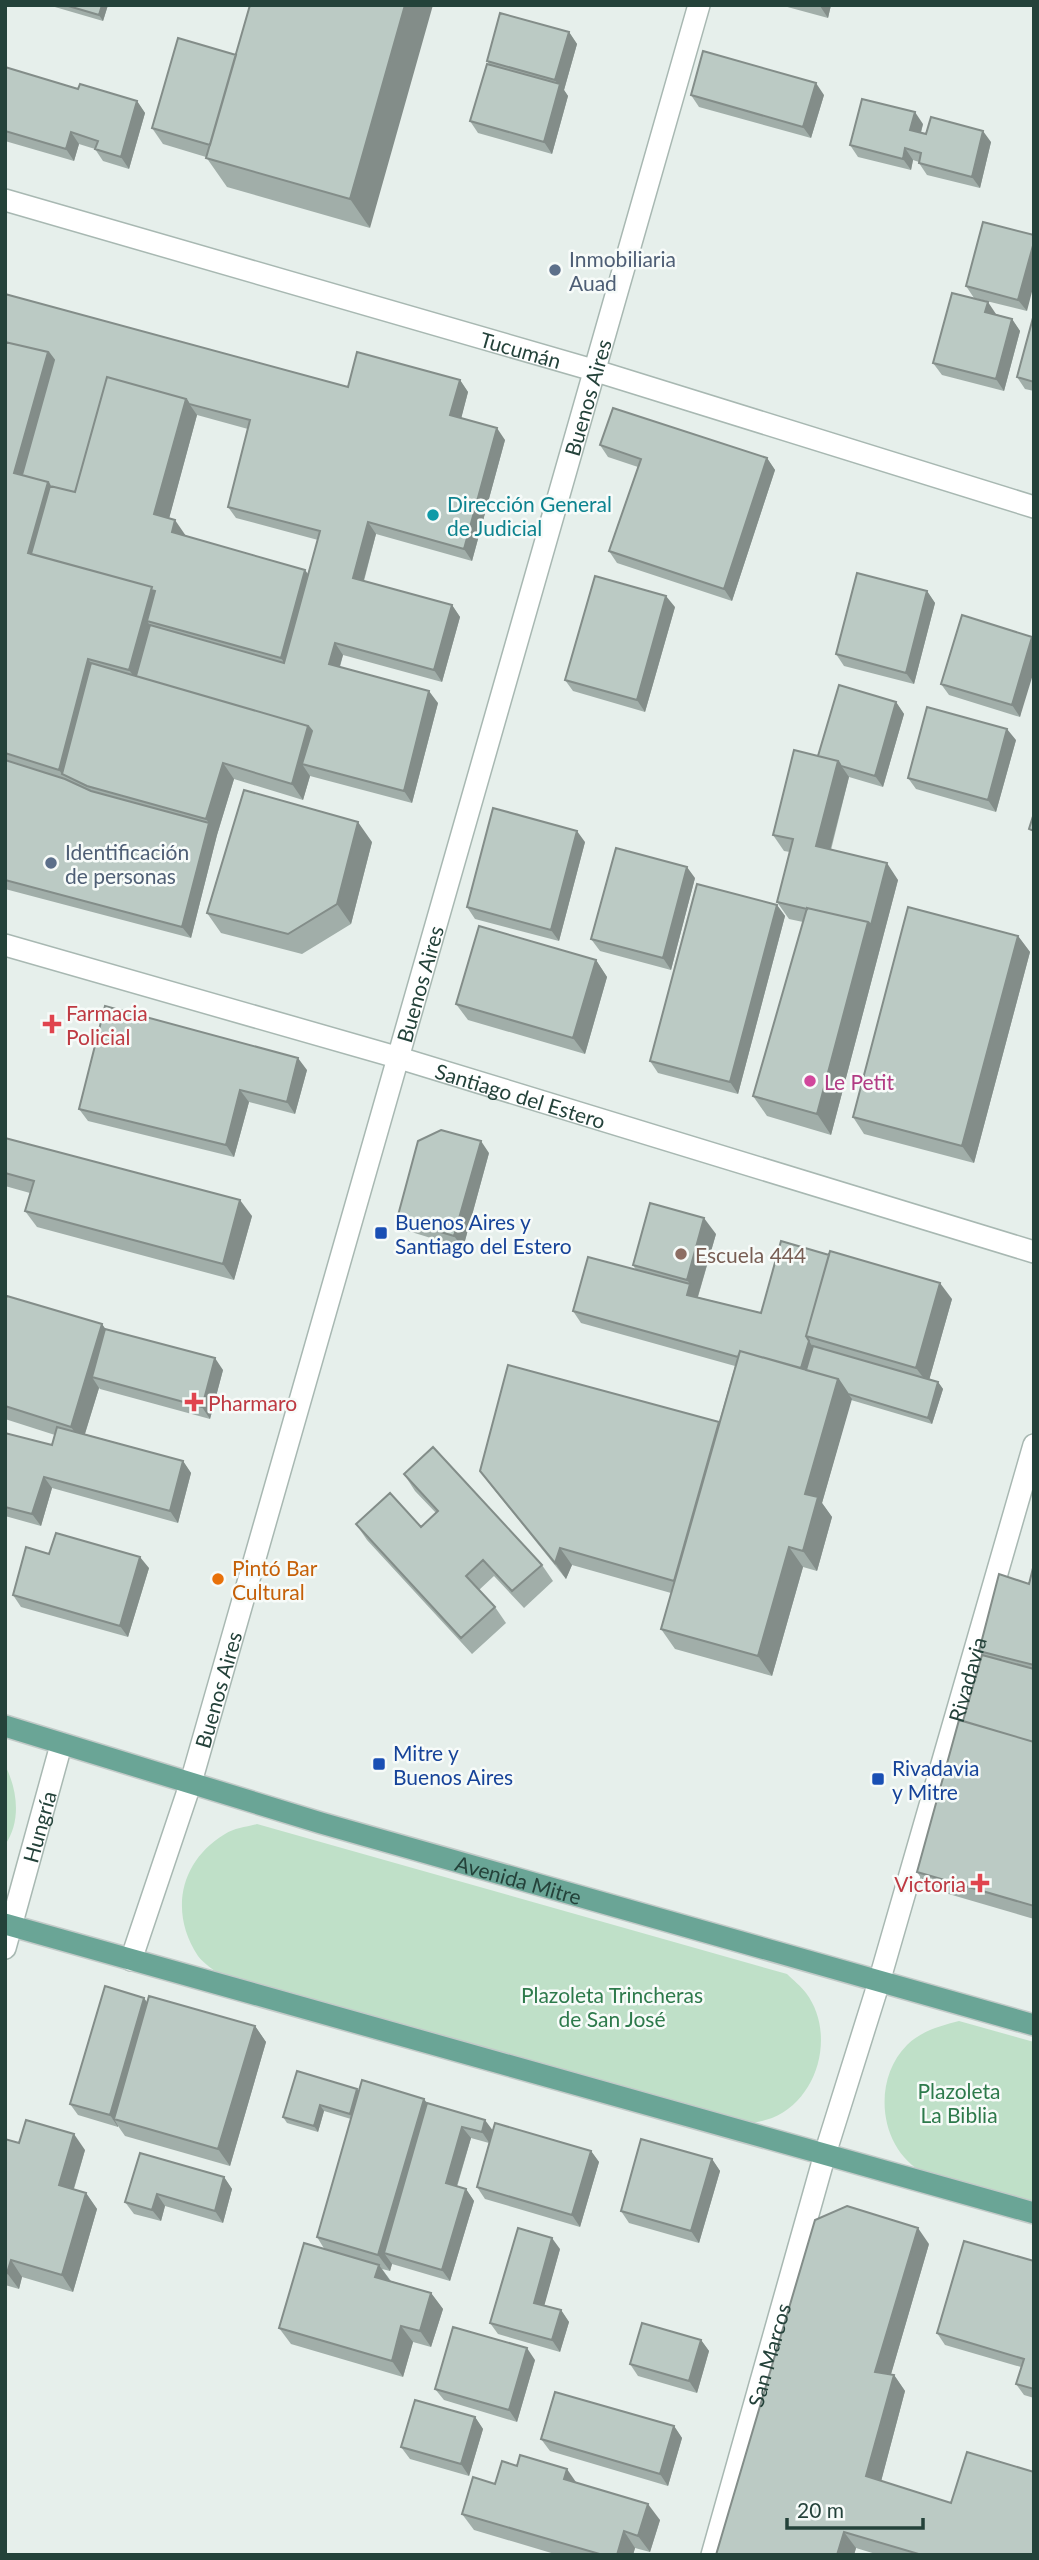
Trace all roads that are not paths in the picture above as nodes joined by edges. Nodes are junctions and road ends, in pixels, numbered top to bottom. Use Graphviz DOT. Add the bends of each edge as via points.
graph roads {
  1 [pos="699,5"];
  2 [pos="5,200"];
  3 [pos="593,370"];
  4 [pos="1034,507"];
  5 [pos="5,945"];
  6 [pos="397,1057"];
  7 [pos="1034,1252"];
  8 [pos="1034,1445"];
  9 [pos="5,1726"];
  10 [pos="61,1745"];
  11 [pos="191,1782"];
  12 [pos="8,1925"];
  13 [pos="5,1948"];
  14 [pos="131,1960"];
  15 [pos="880,1982"];
  16 [pos="1034,2025"];
  17 [pos="825,2154"];
  18 [pos="1034,2213"];
  19 [pos="712,2555"];
  1 -- 3 [label="street, Buenos Aires"];
  2 -- 3 [label="street, Tucumán"];
  3 -- 4 [label="street, Tucumán"];
  3 -- 6 [label="street, Buenos Aires"];
  5 -- 6 [label="street, Santiago del Estero"];
  6 -- 7 [label="street, Santiago del Estero"];
  6 -- 11 [label="street, Buenos Aires"];
  8 -- 15 [label="street, Rivadavia"];
  9 -- 10 [label="main road, Avenida Mitre"];
  10 -- 11 [label="main road, Avenida Mitre"];
  10 -- 12 [label="street, Hungría"];
  11 -- 14 [label="street, Buenos Aires"];
  11 -- 15 [label="main road, Avenida Mitre"];
  12 -- 13 [label="street, Hungría"];
  12 -- 14 [label="main road"];
  14 -- 17 [label="main road"];
  15 -- 16 [label="main road, Avenida Mitre"];
  15 -- 17 [label="street, Rivadavia"];
  17 -- 18 [label="main road"];
  17 -- 19 [label="street, San Marcos"];
}
